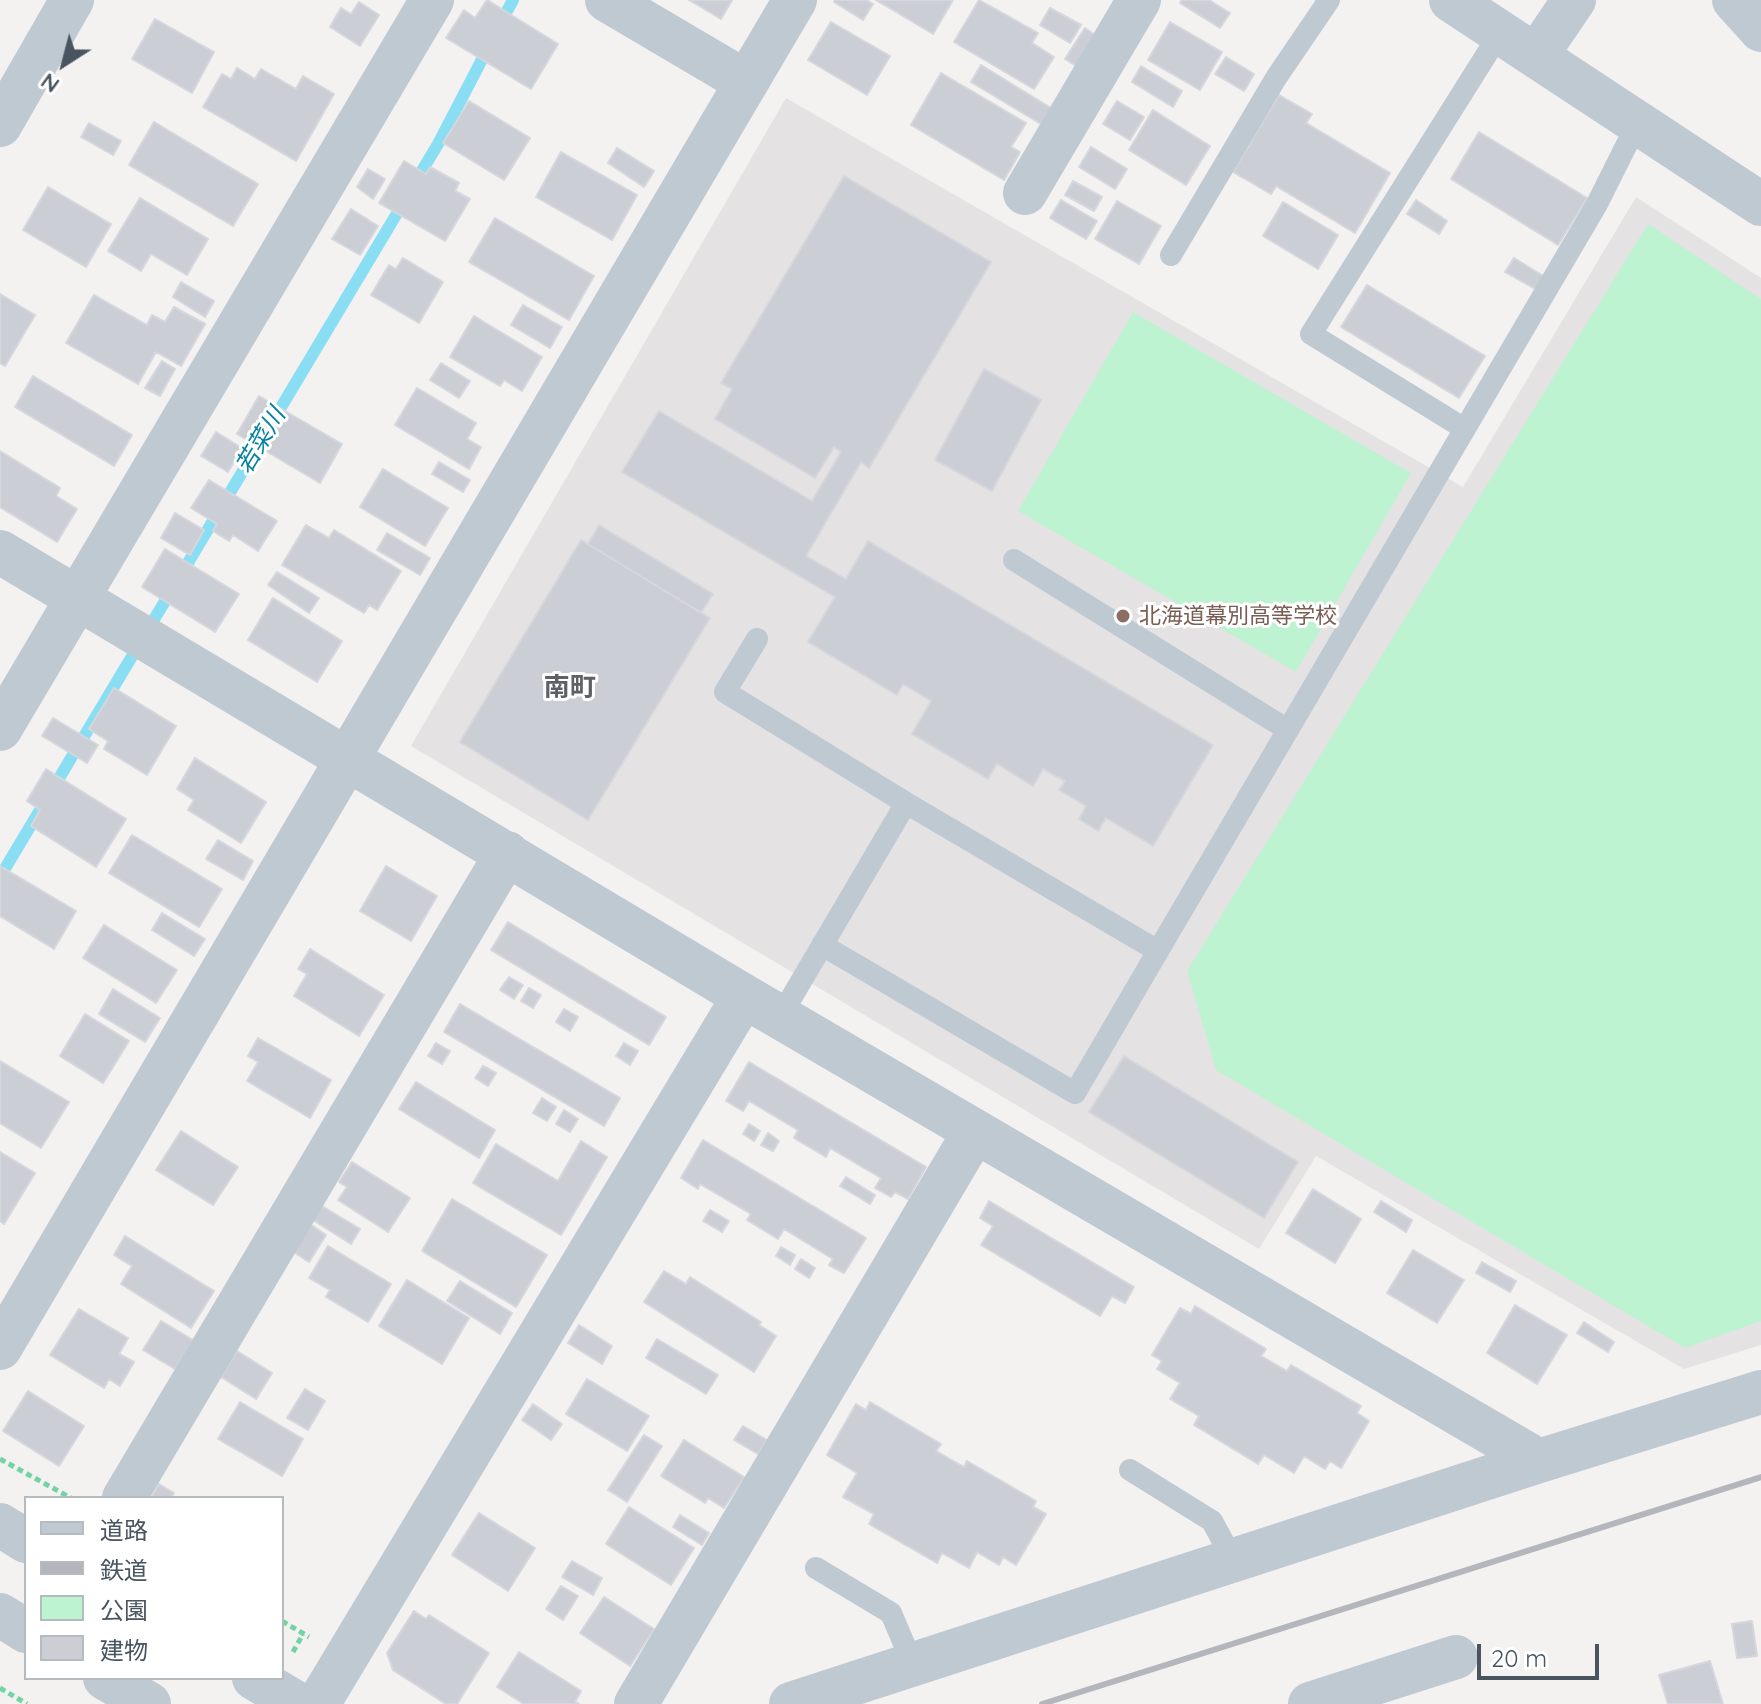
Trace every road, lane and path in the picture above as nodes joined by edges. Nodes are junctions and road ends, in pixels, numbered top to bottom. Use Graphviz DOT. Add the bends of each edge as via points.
graph roads {
  1 [pos="72,0"];
  2 [pos="432,0"];
  3 [pos="607,0"];
  4 [pos="795,0"];
  5 [pos="1139,0"];
  6 [pos="1329,0"];
  7 [pos="1451,0"];
  8 [pos="1574,0"];
  9 [pos="1734,0"];
  10 [pos="1761,30"];
  11 [pos="1518,44"];
  12 [pos="746,82"];
  13 [pos="1638,122"];
  14 [pos="0,125"];
  15 [pos="1025,193"];
  16 [pos="1761,204"];
  17 [pos="1171,255"];
  18 [pos="1465,429"];
  19 [pos="0,552"];
  20 [pos="1014,560"];
  21 [pos="77,598"];
  22 [pos="757,639"];
  23 [pos="0,729"];
  24 [pos="1288,730"];
  25 [pos="349,758"];
  26 [pos="906,803"];
  27 [pos="507,853"];
  28 [pos="822,945"];
  29 [pos="1158,951"];
  30 [pos="762,1007"];
  31 [pos="975,1131"];
  32 [pos="0,1348"];
  33 [pos="1761,1392"];
  34 [pos="0,1459"];
  35 [pos="1539,1461"];
  36 [pos="1130,1470"];
  37 [pos="67,1496"];
  38 [pos="125,1496"];
  39 [pos="0,1525"];
  40 [pos="24,1540"];
  41 [pos="1233,1560"];
  42 [pos="816,1568"];
  43 [pos="0,1615"];
  44 [pos="24,1630"];
  45 [pos="1456,1657"];
  46 [pos="913,1665"];
  47 [pos="108,1680"];
  48 [pos="257,1680"];
  49 [pos="0,1688"];
  50 [pos="27,1704"];
  51 [pos="149,1704"];
  52 [pos="298,1704"];
  53 [pos="318,1704"];
  54 [pos="636,1704"];
  55 [pos="791,1704"];
  56 [pos="1310,1704"];
  1 -- 14 [label="street"];
  2 -- 21 [label="street"];
  3 -- 12 [label="street"];
  4 -- 12 [label="street"];
  5 -- 15 [label="street"];
  6 -- 17 [label="lane"];
  7 -- 11 [label="street"];
  8 -- 11 [label="street"];
  9 -- 10 [label="street"];
  11 -- 13 [label="street"];
  11 -- 18 [label="lane" via="1311,334"];
  12 -- 25 [label="street"];
  13 -- 16 [label="street"];
  13 -- 18 [label="lane" via="1597,204"];
  18 -- 24 [label="lane"];
  19 -- 21 [label="street"];
  20 -- 24 [label="lane"];
  21 -- 23 [label="street"];
  21 -- 25 [label="street"];
  22 -- 26 [label="lane" via="725,692"];
  24 -- 29 [label="lane"];
  25 -- 27 [label="street"];
  25 -- 32 [label="street"];
  26 -- 28 [label="lane"];
  26 -- 29 [label="lane"];
  27 -- 30 [label="street"];
  27 -- 38 [label="street"];
  28 -- 29 [label="lane" via="1075,1093"];
  28 -- 30 [label="lane"];
  30 -- 31 [label="street"];
  30 -- 53 [label="street"];
  31 -- 35 [label="street"];
  31 -- 54 [label="street"];
  33 -- 35 [label="street"];
  34 -- 37 [label="path"];
  35 -- 41 [label="street"];
  36 -- 41 [label="lane" via="1212,1521"];
  39 -- 40 [label="street"];
  41 -- 46 [label="street"];
  42 -- 46 [label="lane" via="891,1613"];
  43 -- 44 [label="street"];
  45 -- 56 [label="street"];
  46 -- 55 [label="street"];
  47 -- 51 [label="street"];
  48 -- 52 [label="street"];
  49 -- 50 [label="path"];
}
